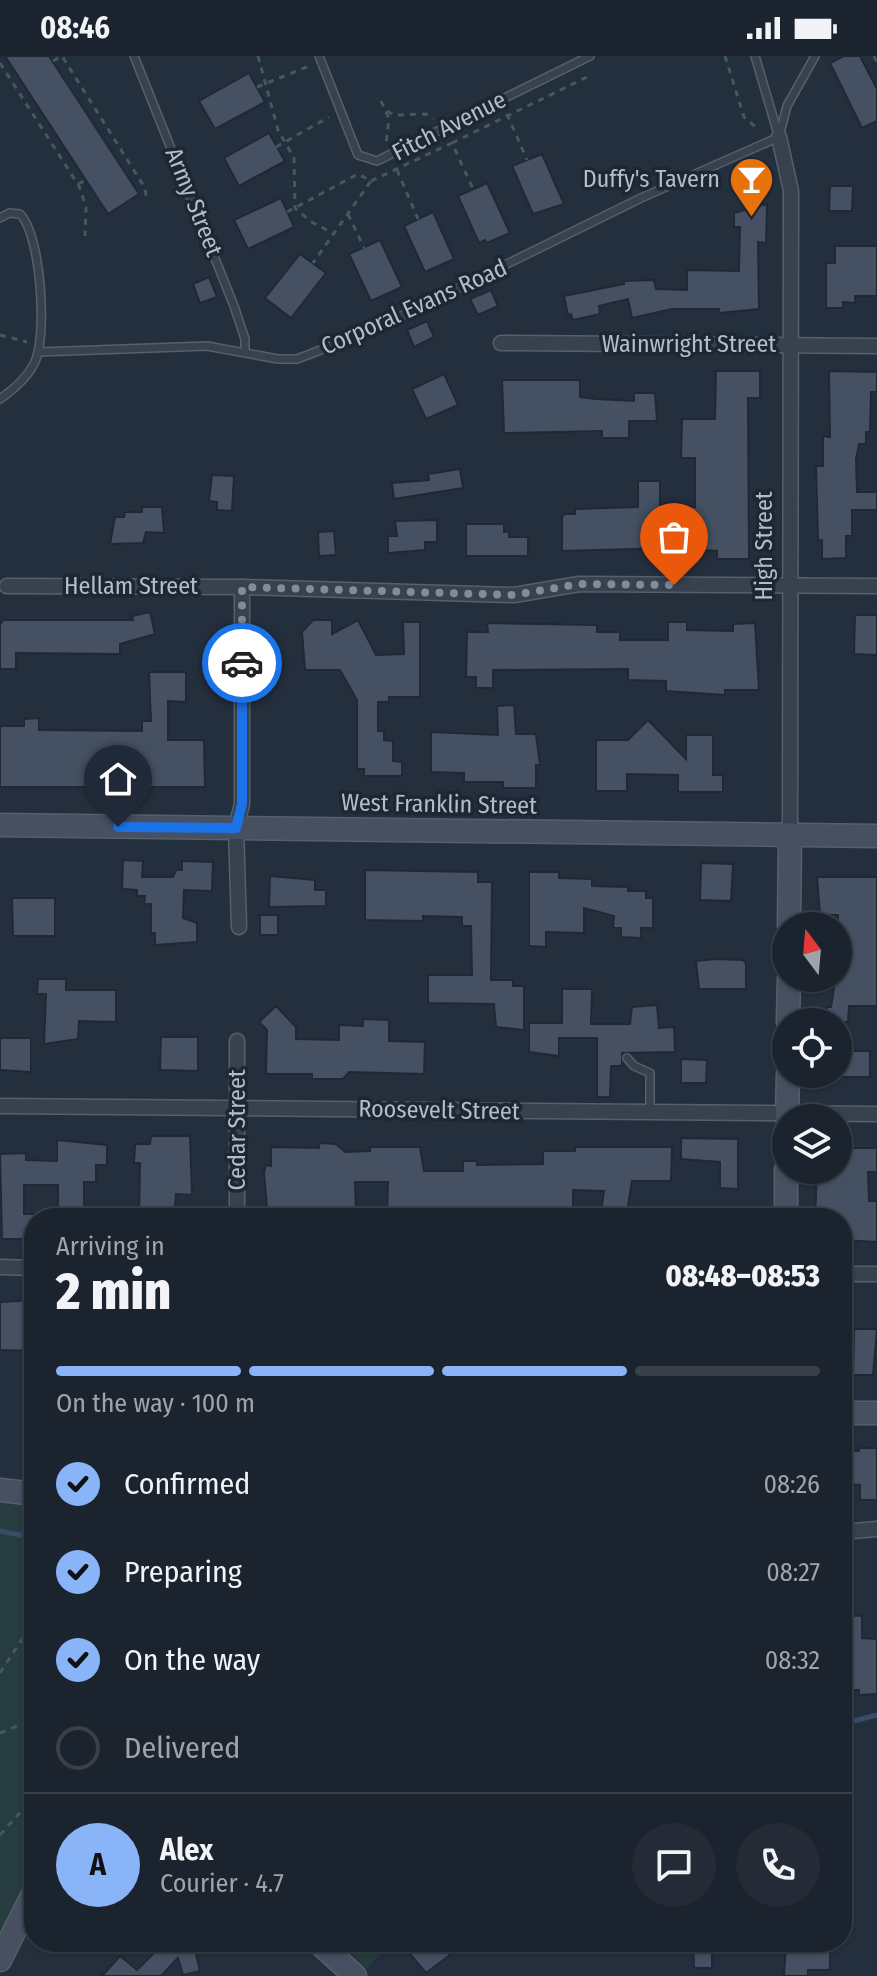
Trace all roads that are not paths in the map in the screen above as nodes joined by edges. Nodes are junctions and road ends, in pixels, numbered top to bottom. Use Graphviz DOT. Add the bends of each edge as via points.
graph roads {
  1 [pos="134,56"];
  2 [pos="590,56"];
  3 [pos="755,56"];
  4 [pos="815,56"];
  5 [pos="320,58"];
  6 [pos="779,137"];
  7 [pos="0,218"];
  8 [pos="501,343"];
  9 [pos="790,345"];
  10 [pos="877,346"];
  11 [pos="245,351"];
  12 [pos="39,352"];
  13 [pos="0,399"];
  14 [pos="790,585"];
  15 [pos="7,586"];
  16 [pos="877,586"];
  17 [pos="242,587"];
  18 [pos="0,825"];
  19 [pos="236,828"];
  20 [pos="790,834"];
  21 [pos="877,836"];
  22 [pos="789,912"];
  23 [pos="239,927"];
  24 [pos="237,1041"];
  25 [pos="627,1058"];
  26 [pos="0,1106"];
  27 [pos="238,1108"];
  28 [pos="650,1112"];
  29 [pos="877,1114"];
  30 [pos="852,1115"];
  31 [pos="772,1116"];
  32 [pos="786,1184"];
  33 [pos="237,1208"];
  34 [pos="786,1208"];
  35 [pos="0,1267"];
  36 [pos="24,1268"];
  37 [pos="852,1274"];
  38 [pos="877,1274"];
  39 [pos="852,1413"];
  40 [pos="877,1413"];
  41 [pos="0,1490"];
  42 [pos="24,1493"];
  43 [pos="877,1529"];
  44 [pos="852,1531"];
  45 [pos="24,1912"];
  46 [pos="329,1952"];
  47 [pos="0,1960"];
  48 [pos="355,1976"];
  1 -- 11 [label="lane, Army Street" via="234,306"];
  2 -- 5 [label="lane, Fitch Avenue" via="384,159 366,160 358,155"];
  3 -- 6 [label="lane"];
  4 -- 6 [label="lane" via="787,106"];
  6 -- 9 [label="street, High Street" via="791,191"];
  6 -- 11 [label="lane, Corporal Evans Road" via="375,329 297,359"];
  7 -- 12 [label="lane" via="20,214 30,228"];
  8 -- 9 [label="street, Wainwright Street"];
  9 -- 10 [label="street, Wainwright Street"];
  9 -- 14 [label="street, High Street"];
  11 -- 12 [label="lane, Corporal Evans Road" via="174,346"];
  12 -- 13 [label="lane" via="26,376"];
  14 -- 16 [label="street, Hellam Street"];
  14 -- 17 [label="street, Hellam Street" via="579,584 514,595"];
  14 -- 20 [label="street, High Street"];
  15 -- 17 [label="street, Hellam Street"];
  17 -- 19 [label="street" via="242,804"];
  18 -- 19 [label="street, West Franklin Street"];
  19 -- 20 [label="street, West Franklin Street"];
  19 -- 23 [label="street"];
  20 -- 21 [label="street, West Franklin Street"];
  20 -- 22 [label="street, High Street"];
  24 -- 27 [label="street, Cedar Street"];
  25 -- 28 [label="lane" via="650,1073"];
  26 -- 27 [label="street, Roosevelt Street"];
  27 -- 28 [label="street, Roosevelt Street"];
  27 -- 33 [label="street, Cedar Street"];
  28 -- 31 [label="street, Roosevelt Street"];
  29 -- 30 [label="street, Roosevelt Street"];
  32 -- 34 [label="street"];
  35 -- 36 [label="street"];
  37 -- 38 [label="street"];
  39 -- 40 [label="street"];
  41 -- 42 [label="street"];
  43 -- 44 [label="street"];
  45 -- 47 [label="street"];
  46 -- 48 [label="street"];
}
